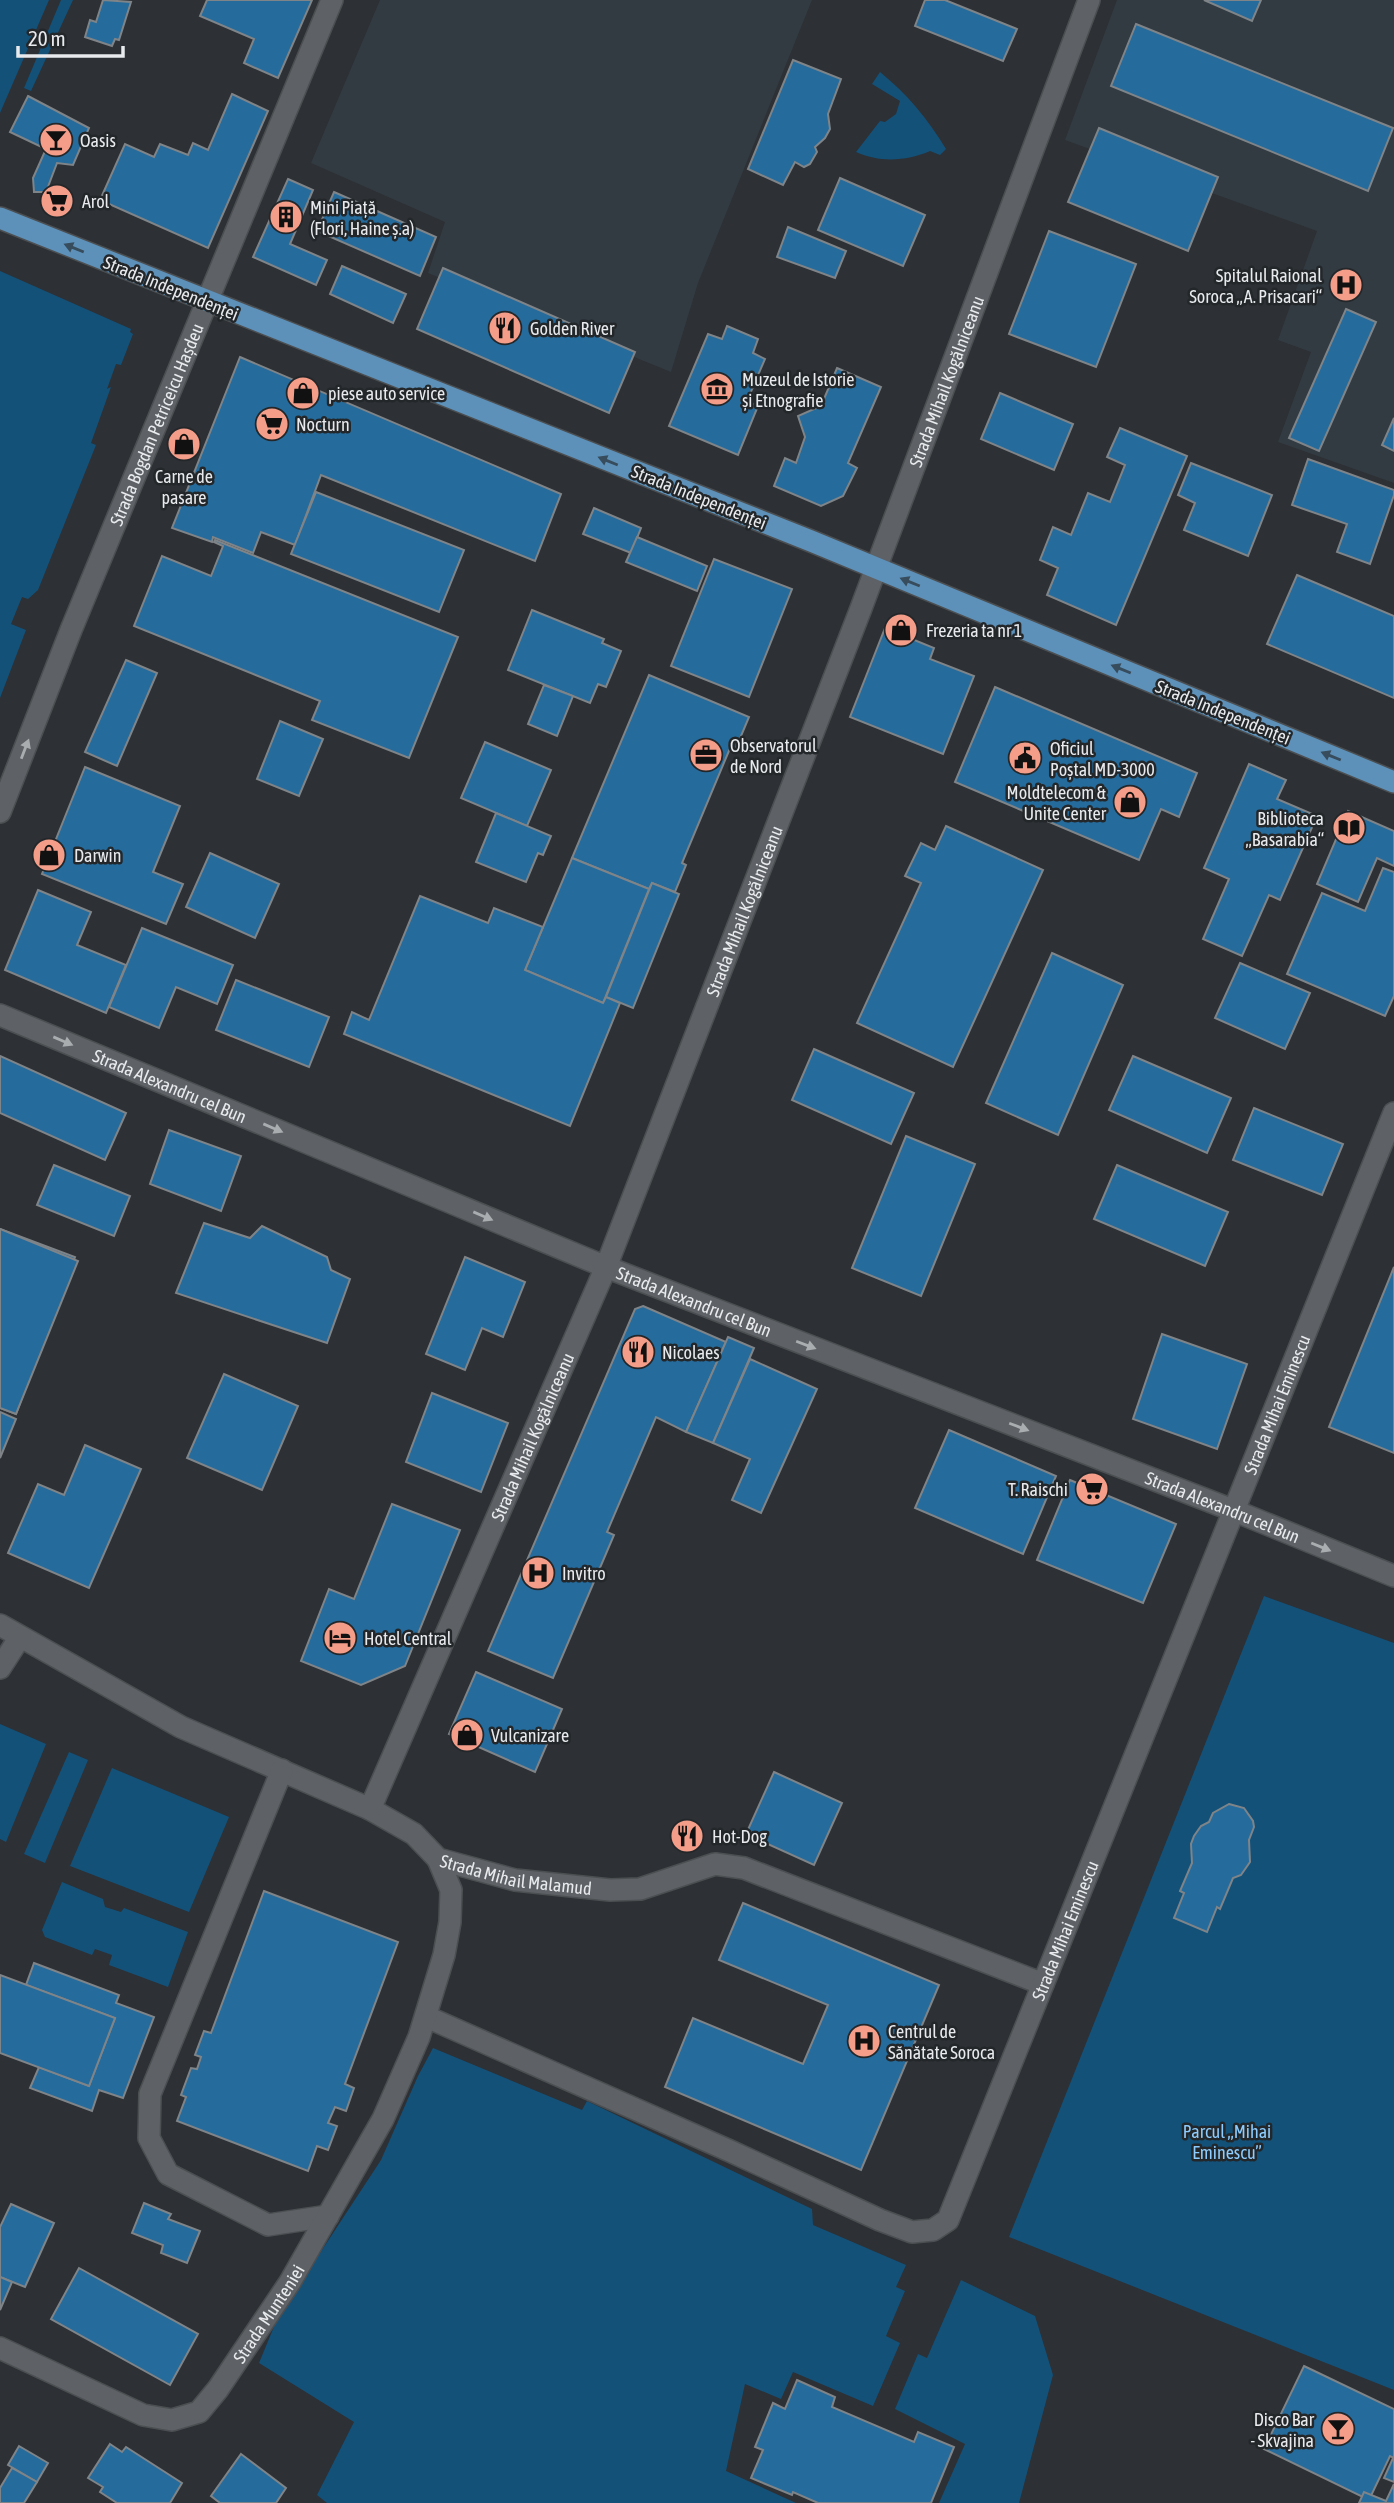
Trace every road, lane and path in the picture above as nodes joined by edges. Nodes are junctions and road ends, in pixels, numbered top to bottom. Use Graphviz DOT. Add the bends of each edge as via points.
graph roads {
  1 [pos="332,0"];
  2 [pos="1089,0"];
  3 [pos="0,218"];
  4 [pos="205,302"];
  5 [pos="876,568"];
  6 [pos="1394,782"];
  7 [pos="0,812"];
  8 [pos="0,1015"];
  9 [pos="1394,1113"];
  10 [pos="606,1267"];
  11 [pos="1235,1511"];
  12 [pos="1394,1576"];
  13 [pos="0,1625"];
  14 [pos="20,1637"];
  15 [pos="0,1668"];
  16 [pos="282,1770"];
  17 [pos="370,1809"];
  18 [pos="438,1859"];
  19 [pos="1043,1984"];
  20 [pos="427,2017"];
  21 [pos="328,2216"];
  22 [pos="0,2348"];
  1 -- 4 [label="street, Strada Bogdan Petriceicu Hașdeu"];
  2 -- 5 [label="street, Strada Mihail Kogălniceanu"];
  4 -- 3 [label="main road, Strada Independenței, one-way"];
  5 -- 4 [label="main road, Strada Independenței, one-way"];
  7 -- 4 [label="street, Strada Bogdan Petriceicu Hașdeu, one-way"];
  6 -- 5 [label="main road, Strada Independenței, one-way"];
  5 -- 10 [label="street, Strada Mihail Kogălniceanu"];
  8 -- 10 [label="street, Strada Alexandru cel Bun, one-way"];
  9 -- 11 [label="street, Strada Mihai Eminescu"];
  10 -- 11 [label="street, Strada Alexandru cel Bun, one-way"];
  10 -- 17 [label="street, Strada Mihail Kogălniceanu"];
  11 -- 12 [label="street, Strada Alexandru cel Bun, one-way"];
  11 -- 19 [label="street, Strada Mihai Eminescu"];
  13 -- 14 [label="street, Strada Mihail Malamud"];
  14 -- 15 [label="street"];
  14 -- 16 [label="street, Strada Mihail Malamud" via="181,1727"];
  16 -- 17 [label="street, Strada Mihail Malamud"];
  16 -- 21 [label="street" via="150,2094 149,2138 168,2174 268,2225"];
  17 -- 18 [label="street, Strada Mihail Malamud" via="414,1835"];
  18 -- 19 [label="street, Strada Mihail Malamud" via="515,1881 610,1890 640,1889 715,1864 744,1868"];
  18 -- 20 [label="street, Strada Munteniei" via="451,1890 450,1922"];
  19 -- 20 [label="street, Strada Mihai Eminescu" via="948,2220 933,2230 912,2232"];
  20 -- 21 [label="street, Strada Munteniei" via="383,2119"];
  21 -- 22 [label="street, Strada Munteniei" via="290,2282 199,2412 172,2420 143,2415"];
}
